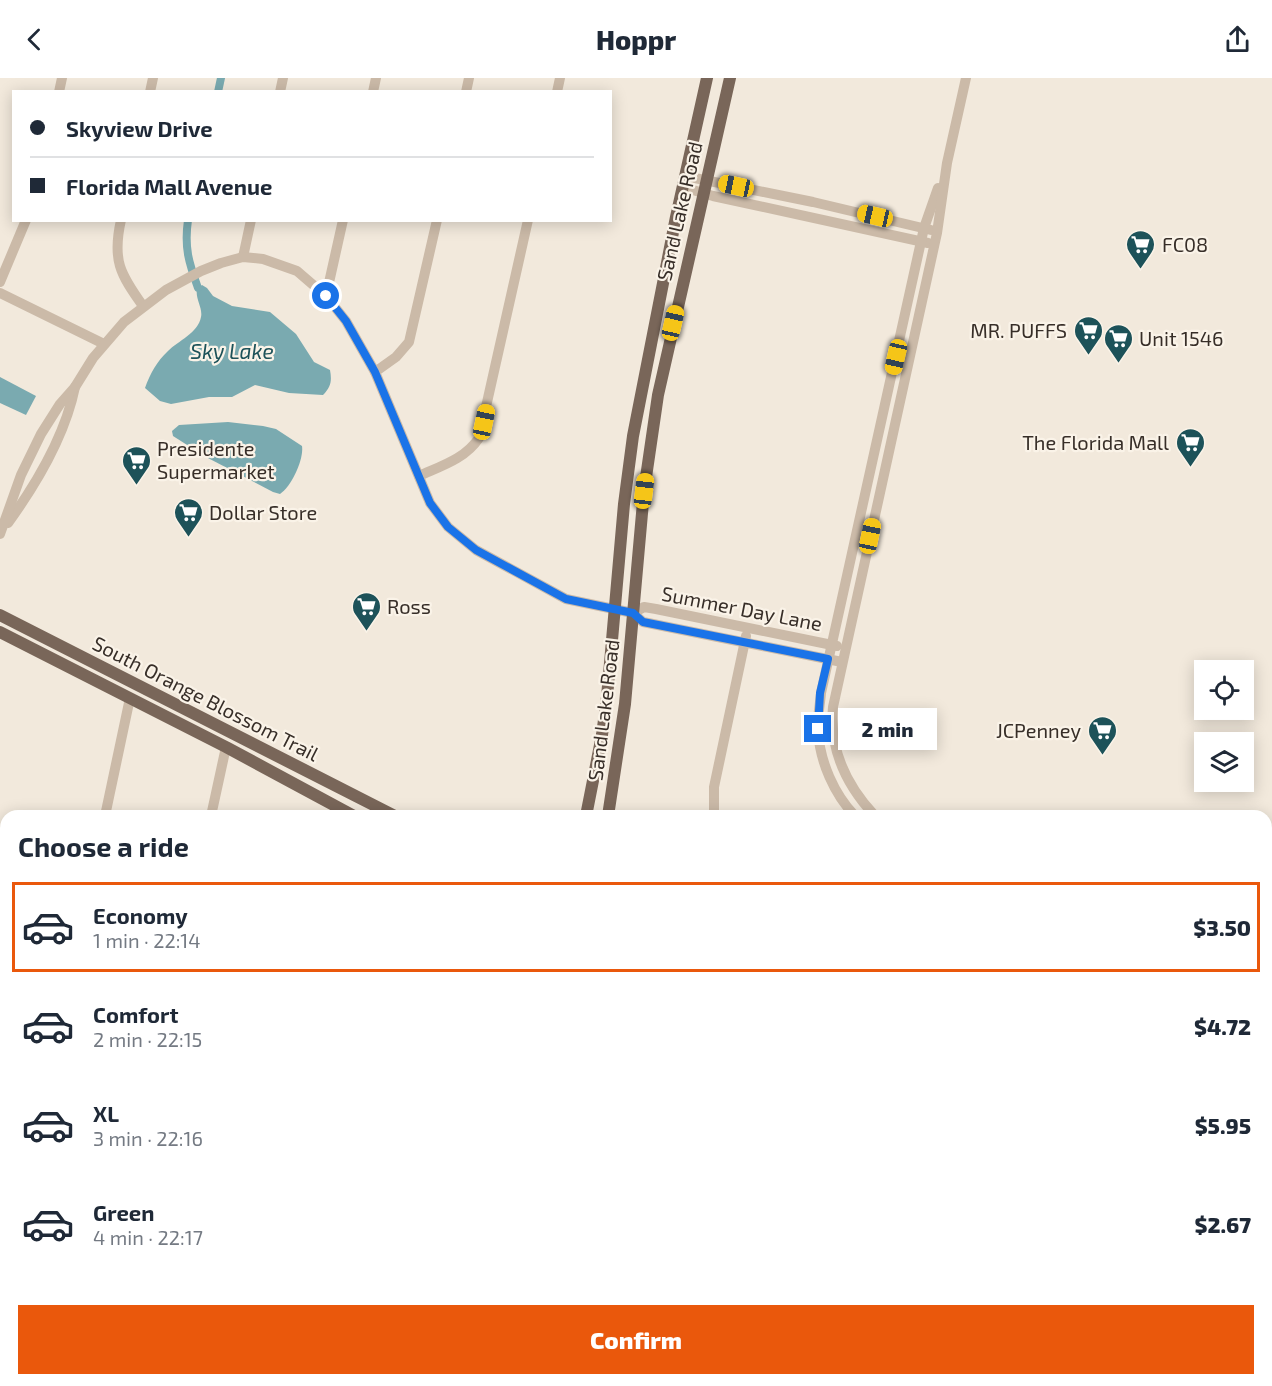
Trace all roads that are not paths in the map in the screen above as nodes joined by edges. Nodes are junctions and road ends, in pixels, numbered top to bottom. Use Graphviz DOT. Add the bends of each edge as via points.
graph roads {
  1 [pos="707,78"];
  2 [pos="730,78"];
  3 [pos="966,78"];
  4 [pos="947,162"];
  5 [pos="707,180"];
  6 [pos="684,181"];
  7 [pos="704,193"];
  8 [pos="25,222"];
  9 [pos="121,222"];
  10 [pos="251,222"];
  11 [pos="343,222"];
  12 [pos="437,222"];
  13 [pos="528,222"];
  14 [pos="924,228"];
  15 [pos="937,233"];
  16 [pos="921,241"];
  17 [pos="934,245"];
  18 [pos="243,257"];
  19 [pos="0,282"];
  20 [pos="0,293"];
  21 [pos="326,296"];
  22 [pos="143,306"];
  23 [pos="901,335"];
  24 [pos="914,338"];
  25 [pos="104,344"];
  26 [pos="375,372"];
  27 [pos="75,387"];
  28 [pos="633,436"];
  29 [pos="650,441"];
  30 [pos="419,476"];
  31 [pos="0,534"];
  32 [pos="615,609"];
  33 [pos="633,613"];
  34 [pos="0,615"];
  35 [pos="747,627"];
  36 [pos="0,632"];
  37 [pos="744,642"];
  38 [pos="831,645"];
  39 [pos="846,649"];
  40 [pos="828,659"];
  41 [pos="842,662"];
  42 [pos="130,698"];
  43 [pos="231,733"];
  44 [pos="207,737"];
  45 [pos="248,741"];
  46 [pos="226,747"];
  47 [pos="106,810"];
  48 [pos="211,810"];
  49 [pos="343,810"];
  50 [pos="383,810"];
  51 [pos="587,810"];
  52 [pos="609,810"];
  53 [pos="714,810"];
  54 [pos="850,810"];
  55 [pos="869,810"];
  1 -- 6 [label="main road, Sand Lake Road"];
  2 -- 5 [label="main road, Sand Lake Road"];
  3 -- 4 [label="street"];
  4 -- 14 [label="street"];
  4 -- 15 [label="street"];
  5 -- 6 [label="street"];
  5 -- 7 [label="main road, Sand Lake Road"];
  5 -- 14 [label="street"];
  6 -- 7 [label="street"];
  6 -- 28 [label="main road, Sand Lake Road"];
  7 -- 16 [label="street"];
  7 -- 29 [label="main road, Sand Lake Road"];
  8 -- 19 [label="street"];
  9 -- 22 [label="street" via="118,261 126,282"];
  10 -- 18 [label="street"];
  11 -- 21 [label="street"];
  12 -- 26 [label="street" via="409,342"];
  13 -- 30 [label="street" via="479,438 461,457"];
  14 -- 15 [label="street"];
  14 -- 16 [label="street"];
  15 -- 17 [label="street"];
  16 -- 17 [label="street"];
  16 -- 23 [label="street"];
  17 -- 24 [label="street"];
  18 -- 21 [label="street" via="263,259 297,271"];
  18 -- 22 [label="street" via="201,271"];
  20 -- 25 [label="street"];
  21 -- 26 [label="street" via="346,321"];
  22 -- 25 [label="street"];
  23 -- 24 [label="street"];
  23 -- 38 [label="street"];
  24 -- 39 [label="street"];
  25 -- 27 [label="street"];
  26 -- 30 [label="street"];
  27 -- 31 [label="street" via="70,412 55,444"];
  27 -- 31 [label="street" via="40,434"];
  28 -- 29 [label="main road"];
  28 -- 32 [label="main road, Sand Lake Road"];
  29 -- 33 [label="main road, Sand Lake Road"];
  30 -- 32 [label="street" via="430,503 448,527 476,550 566,599"];
  32 -- 33 [label="street"];
  32 -- 51 [label="main road, Sand Lake Road" via="602,735"];
  33 -- 35 [label="street, Summer Day Lane" via="644,607"];
  33 -- 37 [label="street, Summer Day Lane" via="643,622"];
  33 -- 52 [label="main road, Sand Lake Road" via="622,736"];
  34 -- 43 [label="main road, South Orange Blossom Trail"];
  35 -- 37 [label="street"];
  35 -- 38 [label="street, Summer Day Lane"];
  36 -- 42 [label="main road, South Orange Blossom Trail"];
  37 -- 40 [label="street, Summer Day Lane"];
  37 -- 53 [label="street" via="714,787"];
  38 -- 39 [label="street, Summer Day Lane"];
  38 -- 40 [label="street"];
  39 -- 41 [label="street"];
  40 -- 41 [label="street, Summer Day Lane"];
  40 -- 54 [label="street" via="820,693 821,752 831,780"];
  41 -- 55 [label="street" via="832,718 835,751 846,778"];
  42 -- 44 [label="main road, South Orange Blossom Trail"];
  42 -- 47 [label="street"];
  43 -- 44 [label="main road"];
  43 -- 45 [label="main road, South Orange Blossom Trail"];
  44 -- 46 [label="main road, South Orange Blossom Trail"];
  45 -- 46 [label="main road" via="238,740"];
  45 -- 50 [label="main road, South Orange Blossom Trail"];
  46 -- 48 [label="street"];
  46 -- 49 [label="main road, South Orange Blossom Trail"];
}
